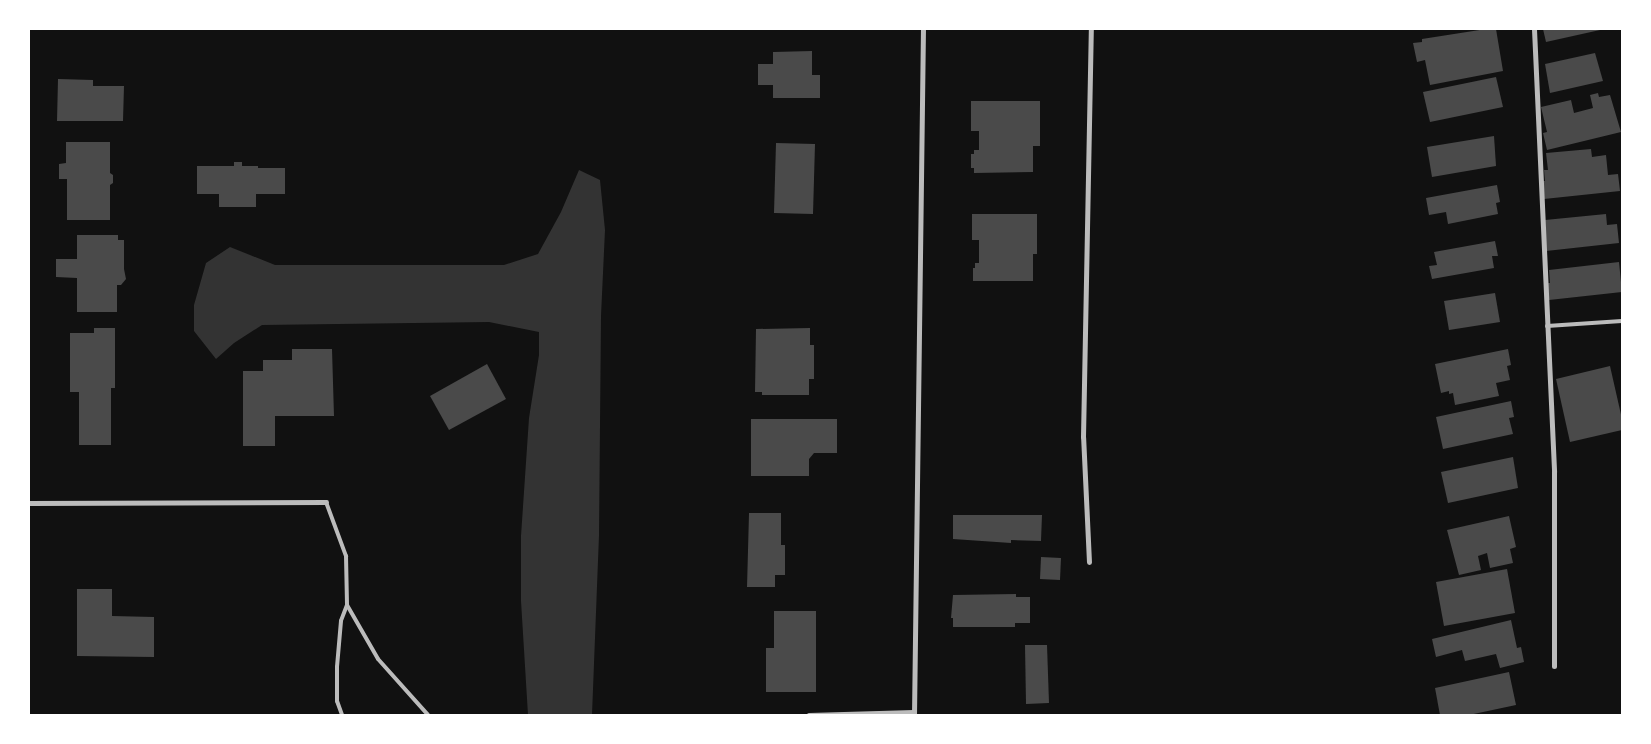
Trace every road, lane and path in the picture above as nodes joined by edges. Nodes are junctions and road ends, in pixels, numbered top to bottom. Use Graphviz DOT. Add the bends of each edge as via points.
graph roads {
  1 [pos="922,29"];
  2 [pos="1091,29"];
  3 [pos="1534,29"];
  4 [pos="1622,321"];
  5 [pos="1547,326"];
  6 [pos="326,502"];
  7 [pos="29,503"];
  8 [pos="1089,562"];
  9 [pos="347,605"];
  10 [pos="1554,666"];
  11 [pos="914,713"];
  12 [pos="342,715"];
  13 [pos="428,715"];
  14 [pos="809,715"];
  1 -- 11 [label="street"];
  2 -- 8 [label="street" via="1083,437"];
  3 -- 5 [label="street"];
  4 -- 5 [label="lane"];
  5 -- 10 [label="street" via="1554,472"];
  6 -- 7 [label="street"];
  6 -- 9 [label="lane" via="346,556"];
  9 -- 12 [label="lane" via="341,621 338,667 337,701"];
  9 -- 13 [label="lane" via="378,659"];
  11 -- 14 [label="lane"];
}
